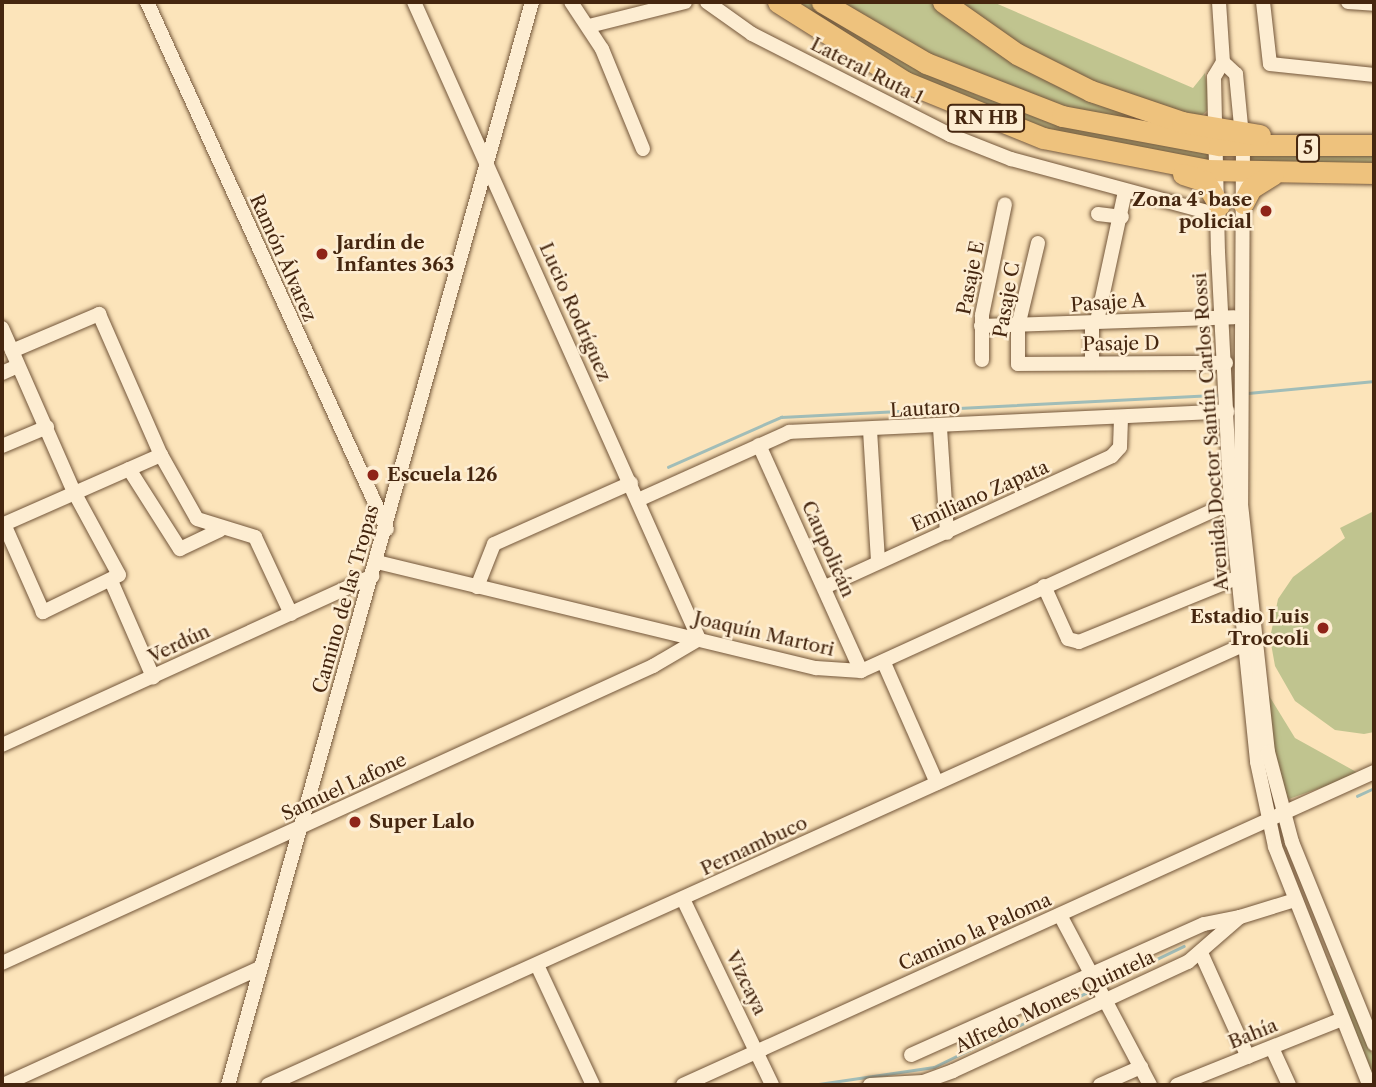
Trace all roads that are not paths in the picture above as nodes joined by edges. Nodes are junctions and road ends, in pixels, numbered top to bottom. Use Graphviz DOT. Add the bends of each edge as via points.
graph roads {
  1 [pos="147,2"];
  2 [pos="414,2"];
  3 [pos="533,2"];
  4 [pos="571,2"];
  5 [pos="685,2"];
  6 [pos="708,2"];
  7 [pos="778,2"];
  8 [pos="822,2"];
  9 [pos="943,2"];
  10 [pos="1219,2"];
  11 [pos="1263,2"];
  12 [pos="1348,2"];
  13 [pos="1374,4"];
  14 [pos="589,26"];
  15 [pos="1223,62"];
  16 [pos="1374,75"];
  17 [pos="1241,131"];
  18 [pos="1219,137"];
  19 [pos="1374,143"];
  20 [pos="643,149"];
  21 [pos="487,163"];
  22 [pos="1166,165"];
  23 [pos="1219,171"];
  24 [pos="1243,172"];
  25 [pos="1374,173"];
  26 [pos="1273,174"];
  27 [pos="1125,191"];
  28 [pos="1243,203"];
  29 [pos="1005,204"];
  30 [pos="1219,210"];
  31 [pos="1098,214"];
  32 [pos="1122,217"];
  33 [pos="1038,243"];
  34 [pos="1218,252"];
  35 [pos="1242,253"];
  36 [pos="1231,317"];
  37 [pos="1094,322"];
  38 [pos="981,326"];
  39 [pos="1018,327"];
  40 [pos="2,328"];
  41 [pos="12,351"];
  42 [pos="982,360"];
  43 [pos="1092,363"];
  44 [pos="1226,363"];
  45 [pos="1018,364"];
  46 [pos="18,366"];
  47 [pos="2,373"];
  48 [pos="1227,411"];
  49 [pos="1121,418"];
  50 [pos="47,427"];
  51 [pos="940,428"];
  52 [pos="870,430"];
  53 [pos="759,444"];
  54 [pos="2,446"];
  55 [pos="161,455"];
  56 [pos="129,469"];
  57 [pos="631,483"];
  58 [pos="74,492"];
  59 [pos="638,500"];
  60 [pos="1236,505"];
  61 [pos="3,525"];
  62 [pos="220,530"];
  63 [pos="387,530"];
  64 [pos="947,533"];
  65 [pos="878,562"];
  66 [pos="374,569"];
  67 [pos="1243,575"];
  68 [pos="116,579"];
  69 [pos="1044,586"];
  70 [pos="477,587"];
  71 [pos="825,587"];
  72 [pos="291,614"];
  73 [pos="699,639"];
  74 [pos="1250,643"];
  75 [pos="884,663"];
  76 [pos="861,670"];
  77 [pos="153,677"];
  78 [pos="2,745"];
  79 [pos="1257,762"];
  80 [pos="1374,772"];
  81 [pos="937,783"];
  82 [pos="1283,815"];
  83 [pos="1268,823"];
  84 [pos="300,828"];
  85 [pos="683,899"];
  86 [pos="1295,900"];
  87 [pos="1060,915"];
  88 [pos="1240,917"];
  89 [pos="1200,953"];
  90 [pos="1337,954"];
  91 [pos="1319,961"];
  92 [pos="2,963"];
  93 [pos="537,965"];
  94 [pos="260,968"];
  95 [pos="1090,973"];
  96 [pos="1108,997"];
  97 [pos="1342,1018"];
  98 [pos="1374,1044"];
  99 [pos="1272,1048"];
  100 [pos="757,1051"];
  101 [pos="911,1055"];
  102 [pos="1248,1057"];
  103 [pos="1141,1067"];
  104 [pos="1206,1080"];
  105 [pos="923,1084"];
  106 [pos="3,1085"];
  107 [pos="228,1085"];
  108 [pos="268,1085"];
  109 [pos="593,1085"];
  110 [pos="683,1085"];
  111 [pos="772,1085"];
  112 [pos="870,1085"];
  113 [pos="1100,1085"];
  114 [pos="1150,1085"];
  115 [pos="1177,1085"];
  116 [pos="1289,1085"];
  117 [pos="1369,1085"];
  1 -- 63 [label="street, Ramón Álvarez"];
  2 -- 21 [label="street, Lucio Rodríguez"];
  3 -- 21 [label="street, Camino de las Tropas"];
  4 -- 14 [label="street"];
  5 -- 14 [label="street"];
  6 -- 27 [label="street, Lateral Ruta 1" via="752,34 950,135"];
  7 -- 22 [label="highway, RN HB" via="869,61 974,113 1100,153"];
  8 -- 18 [label="highway, 5" via="926,63 1008,99 1170,139"];
  9 -- 18 [label="highway" via="1010,49 1079,86"];
  10 -- 15 [label="street, Avenida Doctor Santín Carlos Rossi"];
  11 -- 16 [label="street" via="1270,64"];
  12 -- 13 [label="street"];
  14 -- 20 [label="street"];
  15 -- 17 [label="street, Avenida Doctor Santín Carlos Rossi" via="1236,74"];
  15 -- 18 [label="street, Avenida Doctor Santín Carlos Rossi" via="1214,77"];
  17 -- 18 [label="highway, 5"];
  17 -- 19 [label="highway, 5"];
  17 -- 19 [label="highway"];
  17 -- 24 [label="street, Avenida Doctor Santín Carlos Rossi"];
  18 -- 23 [label="street, Avenida Doctor Santín Carlos Rossi"];
  21 -- 57 [label="street, Lucio Rodríguez"];
  21 -- 63 [label="street, Camino de las Tropas"];
  22 -- 23 [label="highway, RN HB"];
  22 -- 30 [label="highway" via="1205,181"];
  23 -- 24 [label="highway, RN HB"];
  23 -- 30 [label="street, Avenida Doctor Santín Carlos Rossi"];
  24 -- 26 [label="highway, RN HB"];
  24 -- 28 [label="street, Avenida Doctor Santín Carlos Rossi"];
  25 -- 26 [label="highway, RN HB"];
  26 -- 28 [label="highway" via="1258,182"];
  27 -- 30 [label="street, Lateral Ruta 1"];
  27 -- 32 [label="street"];
  28 -- 35 [label="street, Avenida Doctor Santín Carlos Rossi"];
  29 -- 38 [label="street, Pasaje E"];
  30 -- 34 [label="street, Avenida Doctor Santín Carlos Rossi"];
  31 -- 32 [label="street"];
  32 -- 37 [label="street"];
  33 -- 39 [label="street, Pasaje C"];
  34 -- 35 [label="street"];
  34 -- 36 [label="street, Avenida Doctor Santín Carlos Rossi"];
  35 -- 36 [label="street, Avenida Doctor Santín Carlos Rossi"];
  36 -- 37 [label="street, Pasaje A"];
  36 -- 44 [label="street, Avenida Doctor Santín Carlos Rossi"];
  36 -- 60 [label="street, Avenida Doctor Santín Carlos Rossi"];
  37 -- 39 [label="street, Pasaje A"];
  37 -- 43 [label="street"];
  38 -- 39 [label="street, Pasaje A"];
  38 -- 42 [label="street, Pasaje E"];
  39 -- 45 [label="street, Pasaje C"];
  40 -- 41 [label="street"];
  41 -- 46 [label="street"];
  41 -- 55 [label="street" via="99,314"];
  43 -- 44 [label="street, Pasaje D"];
  43 -- 45 [label="street, Pasaje D"];
  44 -- 48 [label="street, Avenida Doctor Santín Carlos Rossi"];
  46 -- 47 [label="street"];
  46 -- 50 [label="street"];
  48 -- 49 [label="street, Lautaro"];
  48 -- 60 [label="street, Avenida Doctor Santín Carlos Rossi"];
  49 -- 51 [label="street, Lautaro"];
  49 -- 64 [label="street, Emiliano Zapata" via="1120,447 1112,456"];
  50 -- 54 [label="street"];
  50 -- 58 [label="street"];
  51 -- 52 [label="street, Lautaro"];
  51 -- 64 [label="street"];
  52 -- 53 [label="street, Lautaro" via="789,432"];
  52 -- 65 [label="street"];
  53 -- 59 [label="street, Lautaro"];
  53 -- 71 [label="street, Caupolicán"];
  55 -- 56 [label="street"];
  55 -- 62 [label="street" via="198,520"];
  56 -- 58 [label="street"];
  56 -- 62 [label="street" via="180,549"];
  57 -- 59 [label="street, Lucio Rodríguez"];
  57 -- 70 [label="street" via="494,544"];
  58 -- 61 [label="street"];
  58 -- 68 [label="street"];
  59 -- 73 [label="street, Lucio Rodríguez"];
  60 -- 67 [label="street, Avenida Doctor Santín Carlos Rossi"];
  60 -- 69 [label="street, Joaquín Martori"];
  61 -- 68 [label="street" via="43,612"];
  62 -- 72 [label="street" via="255,537"];
  63 -- 66 [label="street, Camino de las Tropas"];
  64 -- 65 [label="street, Emiliano Zapata"];
  65 -- 71 [label="street, Emiliano Zapata"];
  66 -- 70 [label="street, Joaquín Martori"];
  66 -- 72 [label="street, Verdún"];
  66 -- 84 [label="street, Camino de las Tropas"];
  67 -- 69 [label="street" via="1079,642 1068,639"];
  67 -- 74 [label="street, Avenida Doctor Santín Carlos Rossi"];
  68 -- 77 [label="street"];
  69 -- 75 [label="street, Joaquín Martori"];
  70 -- 73 [label="street, Joaquín Martori"];
  71 -- 76 [label="street, Caupolicán"];
  72 -- 77 [label="street, Verdún"];
  73 -- 76 [label="street, Joaquín Martori" via="816,668"];
  73 -- 84 [label="street, Samuel Lafone" via="653,666"];
  74 -- 79 [label="street, Avenida Doctor Santín Carlos Rossi"];
  74 -- 81 [label="street, Pernambuco"];
  74 -- 82 [label="street, Avenida Doctor Santín Carlos Rossi"];
  75 -- 76 [label="street, Joaquín Martori"];
  75 -- 81 [label="street"];
  77 -- 78 [label="street, Verdún"];
  79 -- 82 [label="street"];
  79 -- 83 [label="street, Avenida Doctor Santín Carlos Rossi"];
  80 -- 82 [label="street"];
  81 -- 85 [label="street, Pernambuco"];
  82 -- 83 [label="street, Camino la Paloma"];
  82 -- 90 [label="street, Avenida Doctor Santín Carlos Rossi"];
  83 -- 86 [label="street, Avenida Doctor Santín Carlos Rossi"];
  83 -- 87 [label="street, Camino la Paloma"];
  84 -- 92 [label="street, Samuel Lafone"];
  84 -- 94 [label="street, Camino de las Tropas"];
  85 -- 93 [label="street, Pernambuco"];
  85 -- 100 [label="street, Vizcaya"];
  86 -- 88 [label="street, Alfredo Mones Quintela"];
  86 -- 91 [label="street, Avenida Doctor Santín Carlos Rossi"];
  87 -- 95 [label="street"];
  87 -- 100 [label="street, Camino la Paloma"];
  88 -- 89 [label="street, Alfredo Mones Quintela"];
  88 -- 95 [label="street, Alfredo Mones Quintela" via="1204,923"];
  89 -- 96 [label="street, Alfredo Mones Quintela"];
  89 -- 102 [label="street"];
  90 -- 91 [label="street"];
  90 -- 98 [label="street, Avenida Doctor Santín Carlos Rossi"];
  91 -- 97 [label="street, Avenida Doctor Santín Carlos Rossi"];
  93 -- 108 [label="street, Pernambuco"];
  93 -- 109 [label="street"];
  94 -- 106 [label="street"];
  94 -- 107 [label="street, Camino de las Tropas"];
  95 -- 96 [label="street"];
  95 -- 101 [label="street, Alfredo Mones Quintela"];
  96 -- 103 [label="street"];
  96 -- 105 [label="street, Alfredo Mones Quintela"];
  97 -- 99 [label="street, Bahía"];
  97 -- 117 [label="street, Avenida Doctor Santín Carlos Rossi"];
  99 -- 102 [label="street, Bahía"];
  99 -- 116 [label="street"];
  100 -- 110 [label="street, Camino la Paloma"];
  100 -- 111 [label="street, Vizcaya"];
  102 -- 104 [label="street, Bahía"];
  103 -- 113 [label="street"];
  103 -- 114 [label="street"];
  104 -- 115 [label="street, Bahía"];
  105 -- 112 [label="street, Alfredo Mones Quintela"];
}
